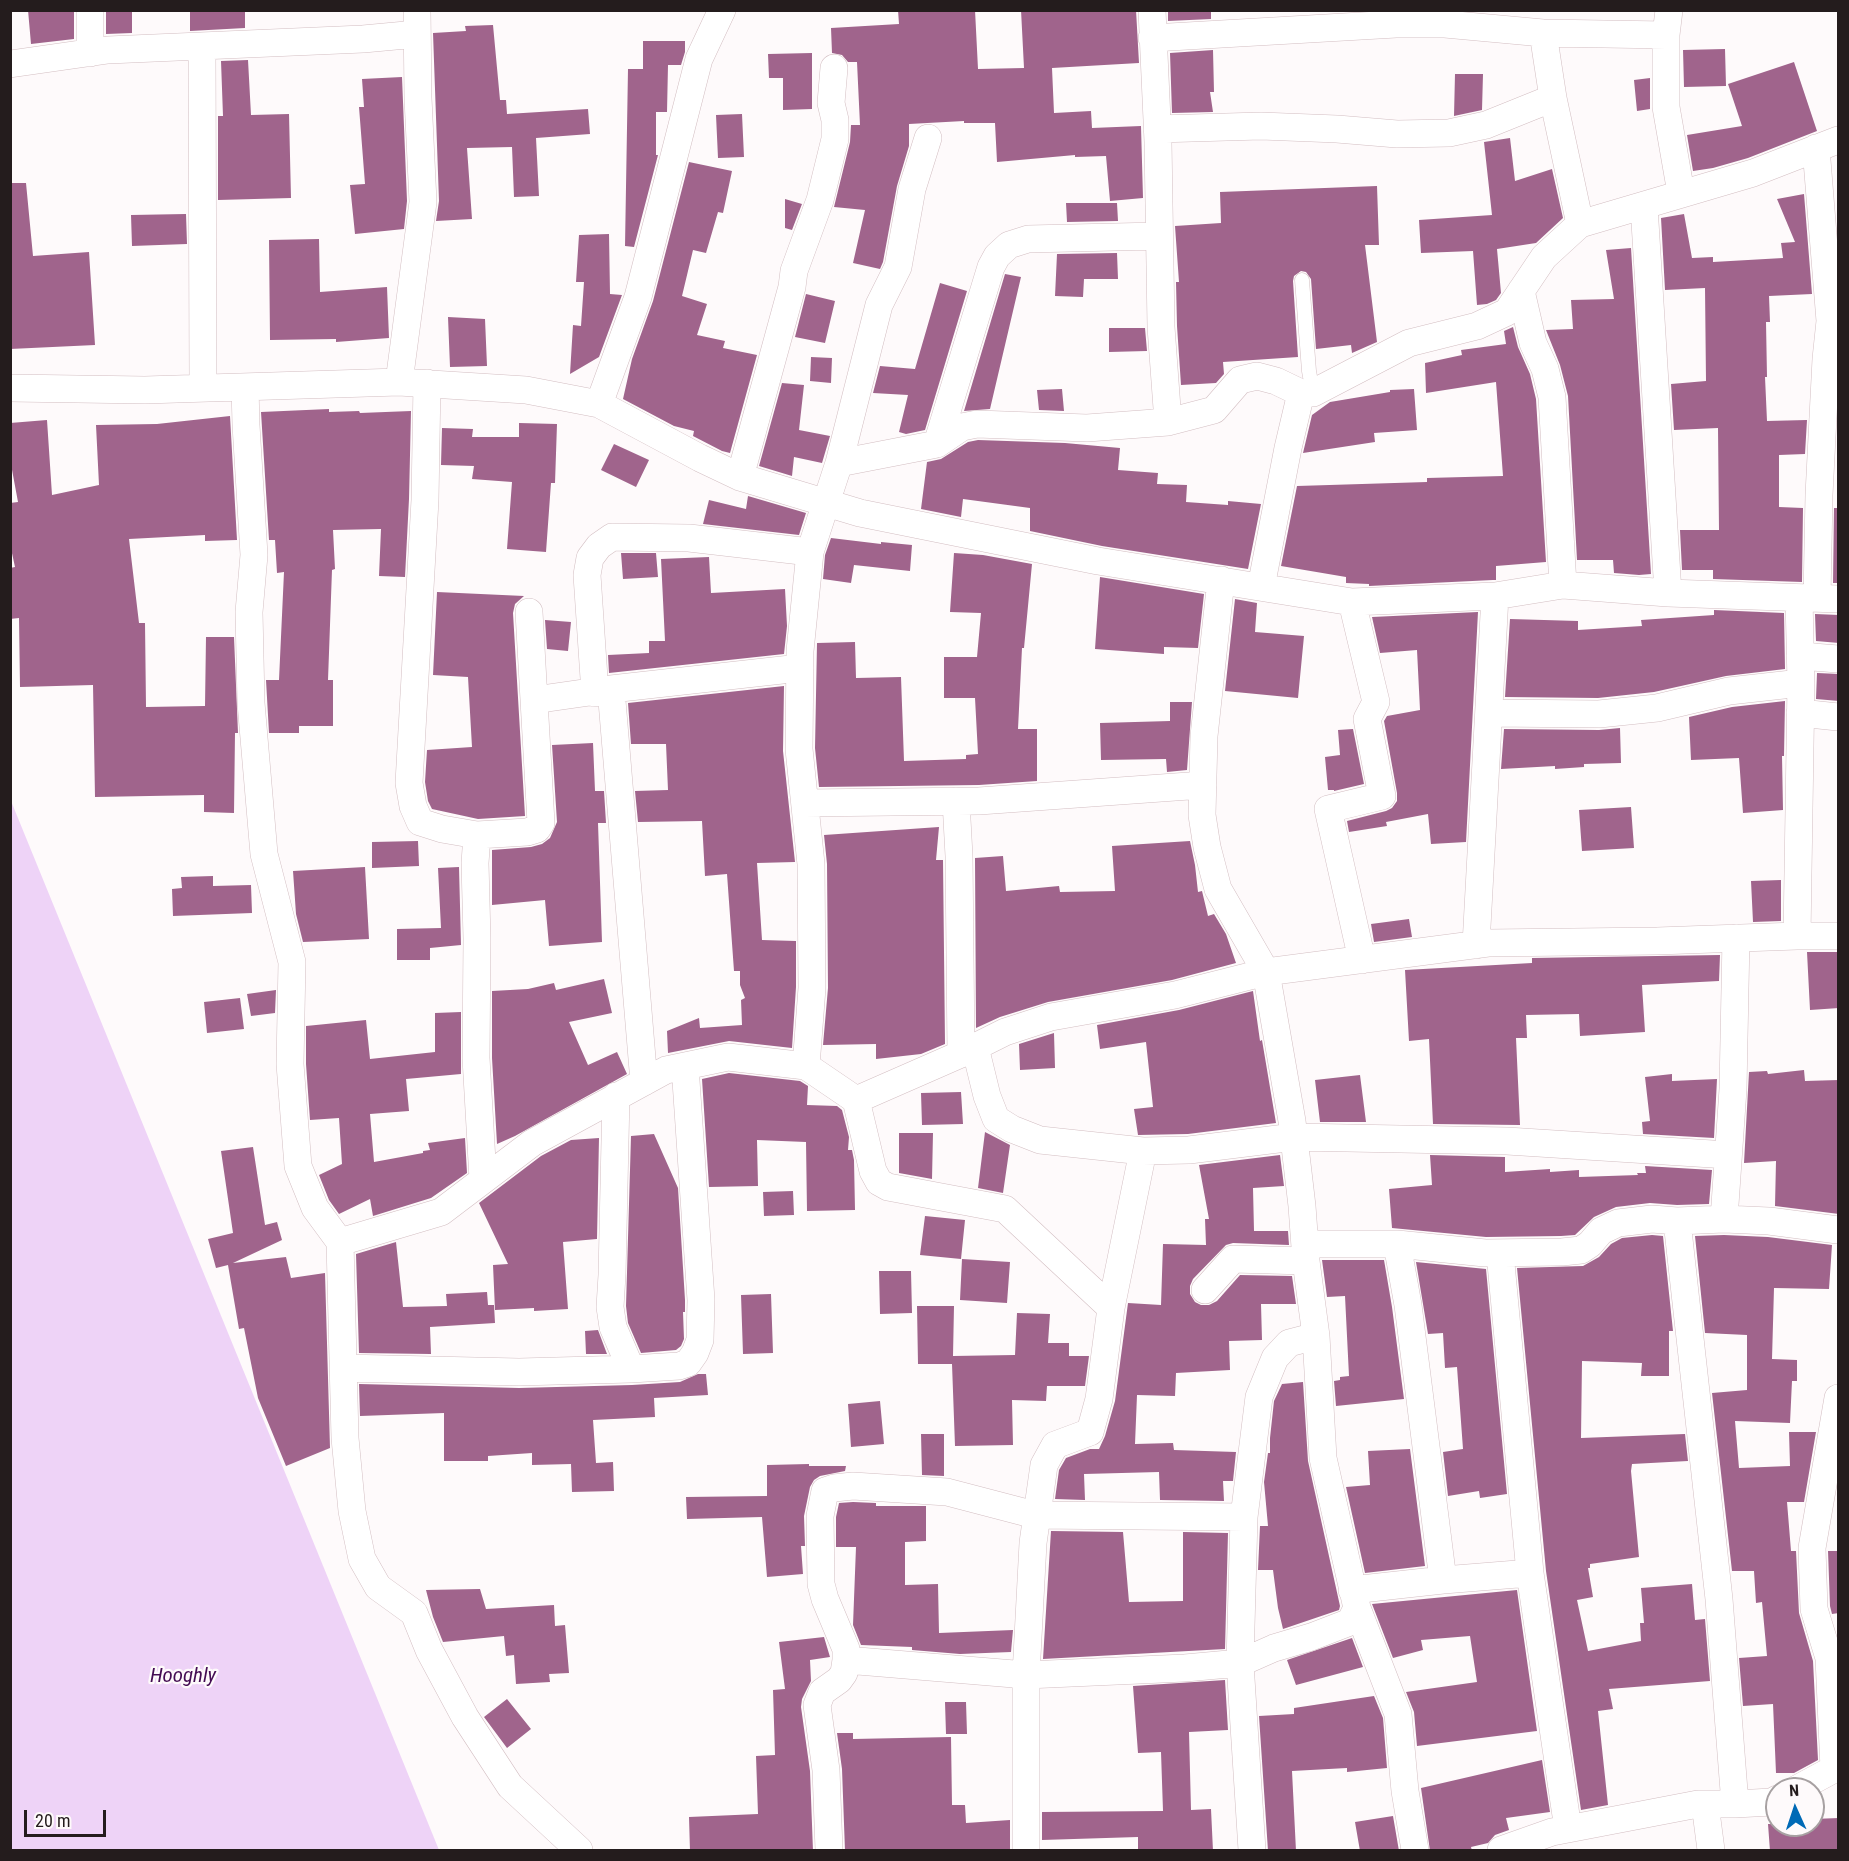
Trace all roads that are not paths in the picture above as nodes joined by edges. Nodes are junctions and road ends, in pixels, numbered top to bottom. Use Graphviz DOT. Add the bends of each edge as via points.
graph roads {
  1 [pos="90,10"];
  2 [pos="722,10"];
  3 [pos="1152,10"];
  4 [pos="417,22"];
  5 [pos="1667,23"];
  6 [pos="1543,33"];
  7 [pos="1152,39"];
  8 [pos="202,46"];
  9 [pos="90,53"];
  10 [pos="10,64"];
  11 [pos="834,68"];
  12 [pos="1553,98"];
  13 [pos="1157,129"];
  14 [pos="928,138"];
  15 [pos="1827,144"];
  16 [pos="1681,193"];
  17 [pos="1644,206"];
  18 [pos="1581,224"];
  19 [pos="1158,236"];
  20 [pos="1302,280"];
  21 [pos="1521,291"];
  22 [pos="399,382"];
  23 [pos="427,383"];
  24 [pos="203,387"];
  25 [pos="245,387"];
  26 [pos="10,388"];
  27 [pos="1307,393"];
  28 [pos="599,404"];
  29 [pos="1168,422"];
  30 [pos="937,444"];
  31 [pos="839,463"];
  32 [pos="740,477"];
  33 [pos="1829,495"];
  34 [pos="827,503"];
  35 [pos="810,552"];
  36 [pos="1221,580"];
  37 [pos="1563,585"];
  38 [pos="1261,587"];
  39 [pos="1668,594"];
  40 [pos="1495,596"];
  41 [pos="1818,598"];
  42 [pos="1352,602"];
  43 [pos="529,612"];
  44 [pos="1800,656"];
  45 [pos="1839,658"];
  46 [pos="800,668"];
  47 [pos="1801,683"];
  48 [pos="603,691"];
  49 [pos="534,700"];
  50 [pos="1489,713"];
  51 [pos="1800,713"];
  52 [pos="1839,717"];
  53 [pos="1203,785"];
  54 [pos="956,801"];
  55 [pos="805,803"];
  56 [pos="477,835"];
  57 [pos="1797,936"];
  58 [pos="1839,936"];
  59 [pos="1736,938"];
  60 [pos="1476,945"];
  61 [pos="1362,960"];
  62 [pos="1266,972"];
  63 [pos="968,1051"];
  64 [pos="685,1066"];
  65 [pos="806,1066"];
  66 [pos="644,1082"];
  67 [pos="616,1096"];
  68 [pos="856,1100"];
  69 [pos="1294,1137"];
  70 [pos="1143,1151"];
  71 [pos="1728,1155"];
  72 [pos="483,1179"];
  73 [pos="1724,1219"];
  74 [pos="1677,1221"];
  75 [pos="1839,1230"];
  76 [pos="340,1242"];
  77 [pos="1396,1244"];
  78 [pos="1306,1252"];
  79 [pos="1500,1253"];
  80 [pos="1205,1290"];
  81 [pos="1111,1308"];
  82 [pos="1316,1336"];
  83 [pos="343,1368"];
  84 [pos="631,1369"];
  85 [pos="1839,1398"];
  86 [pos="1035,1515"];
  87 [pos="1244,1517"];
  88 [pos="1530,1573"];
  89 [pos="1443,1580"];
  90 [pos="1354,1599"];
  91 [pos="1834,1658"];
  92 [pos="846,1660"];
  93 [pos="1240,1663"];
  94 [pos="1026,1675"];
  95 [pos="1819,1777"];
  96 [pos="1765,1802"];
  97 [pos="1705,1804"];
  98 [pos="1735,1804"];
  99 [pos="1558,1838"];
  100 [pos="579,1851"];
  101 [pos="829,1851"];
  102 [pos="1026,1851"];
  103 [pos="1252,1851"];
  104 [pos="1416,1851"];
  105 [pos="1501,1851"];
  106 [pos="1711,1851"];
  1 -- 9 [label="street"];
  2 -- 28 [label="street" via="699,59 638,297"];
  3 -- 7 [label="street"];
  4 -- 8 [label="street" via="363,39"];
  4 -- 22 [label="street" via="423,202"];
  5 -- 6 [label="street"];
  5 -- 16 [label="street" via="1666,107"];
  6 -- 7 [label="street" via="1396,24"];
  6 -- 12 [label="street"];
  7 -- 13 [label="street"];
  8 -- 9 [label="street"];
  8 -- 24 [label="street"];
  9 -- 10 [label="street"];
  11 -- 32 [label="street" via="831,103 836,120 835,140 820,200 794,271"];
  12 -- 13 [label="street" via="1486,125 1449,133 1261,126"];
  12 -- 18 [label="street"];
  13 -- 19 [label="street"];
  14 -- 31 [label="street" via="912,189 898,267 879,305"];
  15 -- 16 [label="street" via="1753,173"];
  15 -- 33 [label="street"];
  16 -- 17 [label="street"];
  17 -- 18 [label="street"];
  17 -- 39 [label="street"];
  18 -- 21 [label="street" via="1544,257"];
  19 -- 29 [label="street"];
  19 -- 30 [label="street" via="1028,239 1009,245 991,267"];
  20 -- 27 [label="lane"];
  21 -- 27 [label="street" via="1507,312 1477,326 1409,343"];
  21 -- 37 [label="street" via="1533,343 1552,397"];
  22 -- 23 [label="street"];
  22 -- 25 [label="street"];
  23 -- 28 [label="street" via="525,390"];
  23 -- 56 [label="street" via="425,501 409,783 420,822"];
  24 -- 25 [label="street"];
  24 -- 26 [label="street"];
  25 -- 76 [label="street" via="254,555 249,612 251,703 264,854 292,962 290,1064 297,1166 315,1208"];
  27 -- 29 [label="street" via="1257,376 1240,380 1214,410"];
  27 -- 38 [label="street" via="1288,447"];
  28 -- 32 [label="street"];
  29 -- 30 [label="street" via="1087,428 978,424 962,427"];
  30 -- 31 [label="street"];
  31 -- 34 [label="street"];
  32 -- 34 [label="street"];
  33 -- 41 [label="street"];
  34 -- 35 [label="street"];
  34 -- 36 [label="street" via="1098,561"];
  35 -- 46 [label="street"];
  35 -- 48 [label="street" via="688,538 612,537 590,558 587,575"];
  36 -- 38 [label="street"];
  36 -- 53 [label="street" via="1204,736"];
  37 -- 39 [label="street"];
  37 -- 40 [label="street"];
  38 -- 42 [label="street"];
  39 -- 41 [label="street"];
  40 -- 42 [label="street"];
  40 -- 50 [label="street"];
  41 -- 44 [label="street"];
  42 -- 61 [label="street" via="1376,702 1367,719 1382,796 1328,809"];
  43 -- 49 [label="street"];
  44 -- 45 [label="street"];
  44 -- 47 [label="street"];
  46 -- 48 [label="street"];
  46 -- 55 [label="street" via="799,749"];
  47 -- 50 [label="street" via="1729,691 1657,708 1599,714"];
  47 -- 51 [label="street"];
  48 -- 49 [label="street"];
  48 -- 66 [label="street"];
  49 -- 56 [label="street" via="541,823 527,832"];
  50 -- 60 [label="street"];
  51 -- 52 [label="street"];
  51 -- 57 [label="street"];
  53 -- 54 [label="street"];
  53 -- 62 [label="street" via="1206,846 1218,889"];
  54 -- 55 [label="street"];
  54 -- 63 [label="street"];
  55 -- 65 [label="street" via="811,864 812,988"];
  56 -- 72 [label="street" via="476,1058"];
  57 -- 58 [label="street"];
  57 -- 59 [label="street"];
  59 -- 60 [label="street"];
  59 -- 71 [label="street"];
  60 -- 61 [label="street"];
  61 -- 62 [label="street"];
  62 -- 63 [label="street" via="1174,995 1051,1017 1005,1032"];
  62 -- 69 [label="street"];
  63 -- 68 [label="street"];
  63 -- 70 [label="street" via="996,1119 1004,1124 1040,1140"];
  64 -- 65 [label="street" via="728,1057"];
  64 -- 66 [label="street" via="666,1070"];
  64 -- 84 [label="street" via="701,1300 700,1340 688,1363"];
  65 -- 68 [label="street"];
  66 -- 67 [label="street"];
  67 -- 72 [label="street" via="532,1143"];
  67 -- 84 [label="street" via="609,1307"];
  68 -- 81 [label="street" via="879,1182 888,1187 1005,1209"];
  69 -- 70 [label="street" via="1189,1150"];
  69 -- 71 [label="street" via="1507,1141"];
  69 -- 78 [label="street"];
  70 -- 81 [label="street"];
  71 -- 73 [label="street"];
  72 -- 76 [label="street" via="441,1212"];
  73 -- 74 [label="street"];
  73 -- 75 [label="street"];
  74 -- 79 [label="street" via="1618,1223 1601,1231 1581,1250"];
  74 -- 98 [label="street" via="1719,1599"];
  76 -- 83 [label="street"];
  77 -- 78 [label="street"];
  77 -- 79 [label="street"];
  77 -- 89 [label="street" via="1408,1305"];
  78 -- 80 [label="street" via="1233,1259"];
  78 -- 82 [label="street"];
  79 -- 88 [label="street"];
  81 -- 86 [label="street" via="1099,1399 1090,1432 1055,1445 1044,1465"];
  82 -- 87 [label="street" via="1289,1343 1275,1358 1259,1397"];
  82 -- 90 [label="street" via="1323,1458"];
  83 -- 84 [label="street" via="519,1372"];
  83 -- 100 [label="street" via="352,1511 362,1559 378,1587 414,1613 465,1717 510,1786"];
  85 -- 91 [label="street" via="1812,1548 1814,1609"];
  86 -- 87 [label="street"];
  86 -- 92 [label="street" via="947,1492 853,1486 825,1491 820,1516 821,1584 846,1649"];
  86 -- 94 [label="street"];
  87 -- 93 [label="street"];
  88 -- 89 [label="street"];
  88 -- 99 [label="street"];
  89 -- 90 [label="street"];
  90 -- 93 [label="street" via="1350,1622"];
  90 -- 104 [label="street" via="1398,1714 1405,1791"];
  91 -- 95 [label="street" via="1834,1769"];
  92 -- 94 [label="street"];
  92 -- 101 [label="street" via="839,1680 822,1692 817,1705 826,1770"];
  93 -- 94 [label="street"];
  93 -- 103 [label="street"];
  94 -- 102 [label="street"];
  96 -- 98 [label="street"];
  97 -- 98 [label="street"];
  97 -- 99 [label="street"];
  97 -- 106 [label="street"];
  99 -- 105 [label="street"];
}
